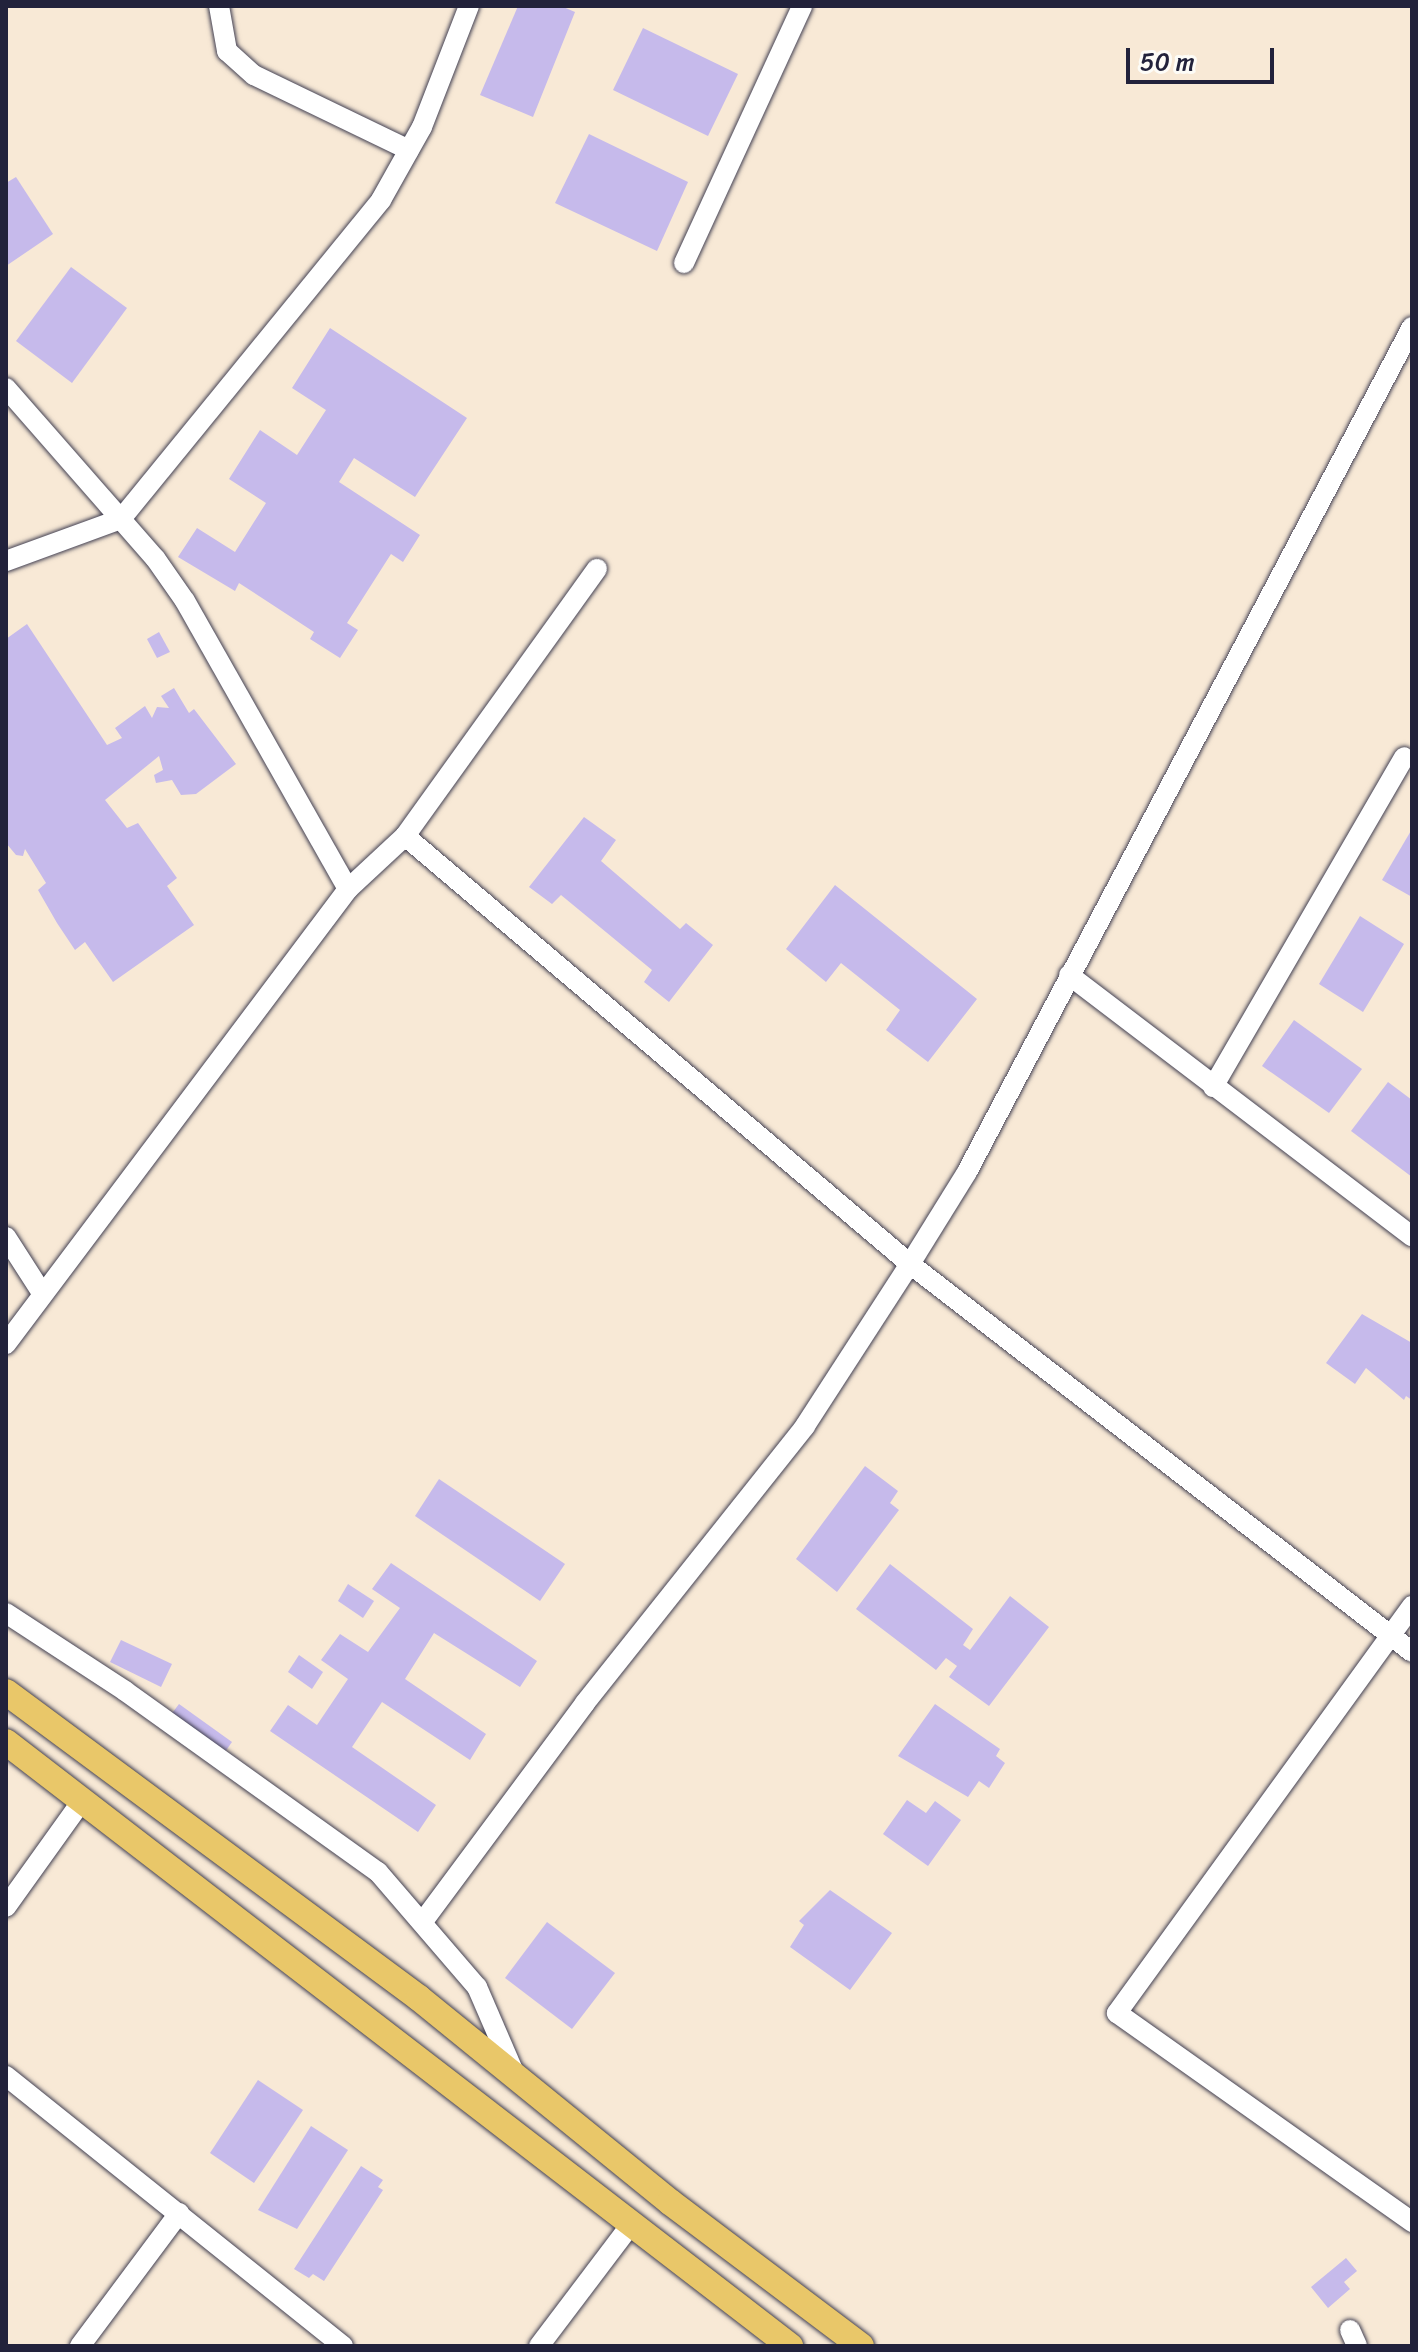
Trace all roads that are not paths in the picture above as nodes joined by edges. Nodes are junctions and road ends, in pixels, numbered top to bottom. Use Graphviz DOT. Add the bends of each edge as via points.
graph roads {
  1 [pos="219,6"];
  2 [pos="469,6"];
  3 [pos="802,6"];
  4 [pos="409,150"];
  5 [pos="684,263"];
  6 [pos="1412,327"];
  7 [pos="6,388"];
  8 [pos="121,519"];
  9 [pos="6,561"];
  10 [pos="597,569"];
  11 [pos="1404,757"];
  12 [pos="405,836"];
  13 [pos="348,889"];
  14 [pos="1069,975"];
  15 [pos="1213,1087"];
  16 [pos="1412,1236"];
  17 [pos="6,1237"];
  18 [pos="910,1264"];
  19 [pos="42,1293"];
  20 [pos="6,1344"];
  21 [pos="1412,1606"];
  22 [pos="6,1613"];
  23 [pos="1388,1634"];
  24 [pos="1412,1652"];
  25 [pos="6,1692"];
  26 [pos="6,1742"];
  27 [pos="82,1801"];
  28 [pos="6,1907"];
  29 [pos="424,1920"];
  30 [pos="6,2076"];
  31 [pos="516,2077"];
  32 [pos="179,2213"];
  33 [pos="1412,2222"];
  34 [pos="632,2223"];
  35 [pos="80,2346"];
  36 [pos="343,2346"];
  37 [pos="539,2346"];
  38 [pos="790,2346"];
  39 [pos="861,2346"];
  1 -- 4 [label="street" via="227,51 254,75"];
  2 -- 4 [label="street"];
  3 -- 5 [label="street"];
  4 -- 8 [label="street" via="381,200"];
  6 -- 14 [label="street"];
  7 -- 8 [label="street"];
  8 -- 9 [label="street"];
  8 -- 13 [label="street" via="185,601"];
  10 -- 12 [label="street"];
  11 -- 15 [label="street"];
  12 -- 13 [label="street"];
  12 -- 18 [label="street"];
  13 -- 19 [label="street"];
  14 -- 15 [label="street"];
  14 -- 18 [label="street" via="967,1172"];
  15 -- 16 [label="street"];
  17 -- 19 [label="street"];
  18 -- 23 [label="street"];
  18 -- 29 [label="street" via="805,1426 585,1703"];
  19 -- 20 [label="street"];
  21 -- 23 [label="street"];
  22 -- 29 [label="street" via="378,1872"];
  23 -- 24 [label="street"];
  23 -- 33 [label="street" via="1117,2013"];
  25 -- 31 [label="main road"];
  26 -- 27 [label="main road"];
  27 -- 28 [label="street"];
  27 -- 34 [label="main road"];
  29 -- 31 [label="street" via="477,1987"];
  30 -- 32 [label="street"];
  31 -- 39 [label="main road"];
  32 -- 35 [label="street"];
  32 -- 36 [label="street"];
  34 -- 37 [label="street"];
  34 -- 38 [label="main road"];
}
